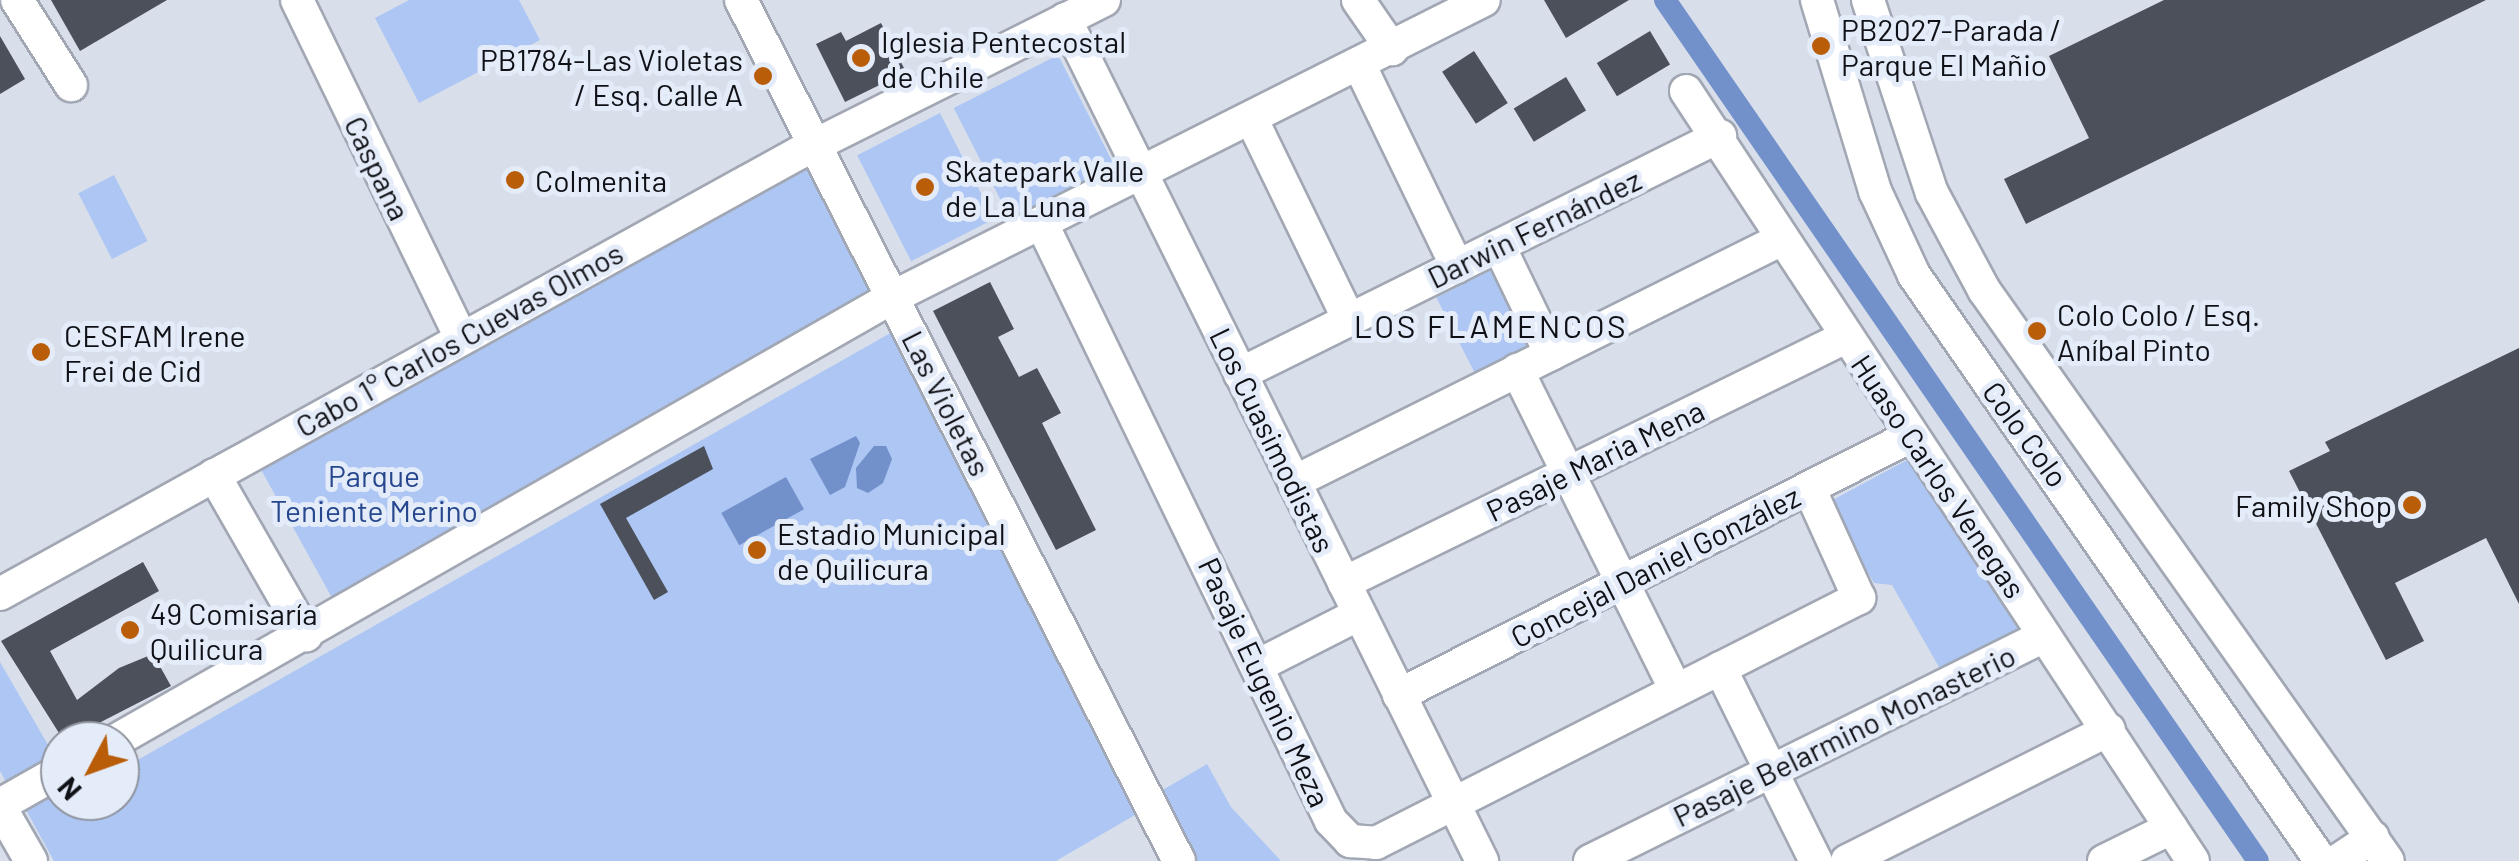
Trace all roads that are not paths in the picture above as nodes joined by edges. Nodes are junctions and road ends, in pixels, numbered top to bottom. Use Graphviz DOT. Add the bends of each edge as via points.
graph roads {
  1 [pos="17,0"];
  2 [pos="297,0"];
  3 [pos="741,0"];
  4 [pos="1104,0"];
  5 [pos="1358,0"];
  6 [pos="1484,0"];
  7 [pos="1817,0"];
  8 [pos="1868,0"];
  9 [pos="1064,20"];
  10 [pos="1392,49"];
  11 [pos="1360,66"];
  12 [pos="71,86"];
  13 [pos="1686,91"];
  14 [pos="1252,120"];
  15 [pos="1720,136"];
  16 [pos="815,144"];
  17 [pos="1142,176"];
  18 [pos="1042,224"];
  19 [pos="1782,239"];
  20 [pos="1498,246"];
  21 [pos="1457,267"];
  22 [pos="893,297"];
  23 [pos="1349,320"];
  24 [pos="460,336"];
  25 [pos="1846,337"];
  26 [pos="1551,354"];
  27 [pos="1517,370"];
  28 [pos="1240,374"];
  29 [pos="1912,436"];
  30 [pos="1568,473"];
  31 [pos="214,475"];
  32 [pos="1294,482"];
  33 [pos="1808,488"];
  34 [pos="1622,582"];
  35 [pos="1344,584"];
  36 [pos="0,594"];
  37 [pos="1359,614"];
  38 [pos="306,635"];
  39 [pos="2044,636"];
  40 [pos="1259,665"];
  41 [pos="1720,668"];
  42 [pos="1676,690"];
  43 [pos="1399,694"];
  44 [pos="140,727"];
  45 [pos="2109,730"];
  46 [pos="1772,771"];
  47 [pos="40,783"];
  48 [pos="2348,800"];
  49 [pos="1452,802"];
  50 [pos="0,806"];
  51 [pos="2171,828"];
  52 [pos="2302,833"];
  53 [pos="2380,849"];
  54 [pos="31,861"];
  55 [pos="1179,861"];
  56 [pos="1482,861"];
  57 [pos="1590,861"];
  58 [pos="1816,861"];
  59 [pos="1847,861"];
  60 [pos="2104,861"];
  61 [pos="2192,861"];
  62 [pos="2321,861"];
  63 [pos="2337,861"];
  1 -- 12 [label="street"];
  2 -- 24 [label="street, Caspana"];
  3 -- 16 [label="street, Las Violetas"];
  4 -- 9 [label="street, Cabo 1° Carlos Cuevas Olmos"];
  5 -- 10 [label="street"];
  6 -- 10 [label="street"];
  7 -- 52 [label="street, Colo Colo" via="1875,191 1914,275"];
  8 -- 48 [label="street, Colo Colo" via="1932,193 1984,290"];
  9 -- 16 [label="street, Cabo 1° Carlos Cuevas Olmos"];
  9 -- 17 [label="street, Los Cuasimodistas"];
  10 -- 11 [label="street"];
  11 -- 14 [label="street"];
  11 -- 21 [label="street"];
  13 -- 15 [label="street, Huaso Carlos Venegas"];
  14 -- 17 [label="street"];
  14 -- 23 [label="street"];
  15 -- 19 [label="street, Huaso Carlos Venegas"];
  15 -- 20 [label="street, Darwin Fernández"];
  16 -- 22 [label="street, Las Violetas"];
  16 -- 24 [label="street, Cabo 1° Carlos Cuevas Olmos"];
  17 -- 18 [label="street"];
  17 -- 28 [label="street, Los Cuasimodistas"];
  18 -- 22 [label="street"];
  18 -- 40 [label="street, Pasaje Eugenio Meza"];
  19 -- 25 [label="street, Huaso Carlos Venegas"];
  19 -- 26 [label="street"];
  20 -- 21 [label="street, Darwin Fernández"];
  20 -- 26 [label="street"];
  21 -- 23 [label="street, Darwin Fernández"];
  22 -- 38 [label="street"];
  22 -- 55 [label="street, Las Violetas"];
  23 -- 28 [label="street, Darwin Fernández"];
  24 -- 31 [label="street, Cabo 1° Carlos Cuevas Olmos"];
  25 -- 29 [label="street, Huaso Carlos Venegas"];
  25 -- 30 [label="street, Pasaje Maria Mena"];
  26 -- 27 [label="street"];
  27 -- 30 [label="street"];
  27 -- 32 [label="street"];
  28 -- 32 [label="street, Los Cuasimodistas"];
  29 -- 33 [label="street, Concejal Daniel González"];
  29 -- 39 [label="street, Huaso Carlos Venegas"];
  30 -- 34 [label="street"];
  30 -- 35 [label="street, Pasaje Maria Mena"];
  31 -- 36 [label="street, Cabo 1° Carlos Cuevas Olmos"];
  31 -- 38 [label="street"];
  32 -- 35 [label="street, Los Cuasimodistas"];
  33 -- 34 [label="street, Concejal Daniel González"];
  33 -- 41 [label="street, Pasaje Eugenio Meza" via="1860,598"];
  34 -- 42 [label="street"];
  34 -- 43 [label="street, Concejal Daniel González"];
  35 -- 37 [label="street, Los Cuasimodistas"];
  37 -- 40 [label="street"];
  37 -- 43 [label="street, Los Cuasimodistas"];
  38 -- 44 [label="street"];
  39 -- 45 [label="street, Huaso Carlos Venegas"];
  39 -- 46 [label="street, Pasaje Belarmino Monasterio"];
  40 -- 49 [label="street, Pasaje Eugenio Meza" via="1331,822 1350,841 1376,842"];
  41 -- 42 [label="street, Pasaje Eugenio Meza"];
  41 -- 46 [label="street"];
  42 -- 49 [label="street, Pasaje Eugenio Meza"];
  43 -- 49 [label="street, Los Cuasimodistas"];
  45 -- 51 [label="street, Huaso Carlos Venegas"];
  45 -- 59 [label="street"];
  46 -- 57 [label="street, Pasaje Belarmino Monasterio"];
  46 -- 58 [label="street"];
  47 -- 50 [label="street"];
  48 -- 52 [label="street"];
  48 -- 53 [label="street, Colo Colo"];
  49 -- 56 [label="street, Los Cuasimodistas"];
  50 -- 54 [label="street"];
  51 -- 60 [label="street"];
  51 -- 61 [label="street, Huaso Carlos Venegas"];
  52 -- 62 [label="street, Colo Colo"];
  53 -- 63 [label="street, Colo Colo"];
}
